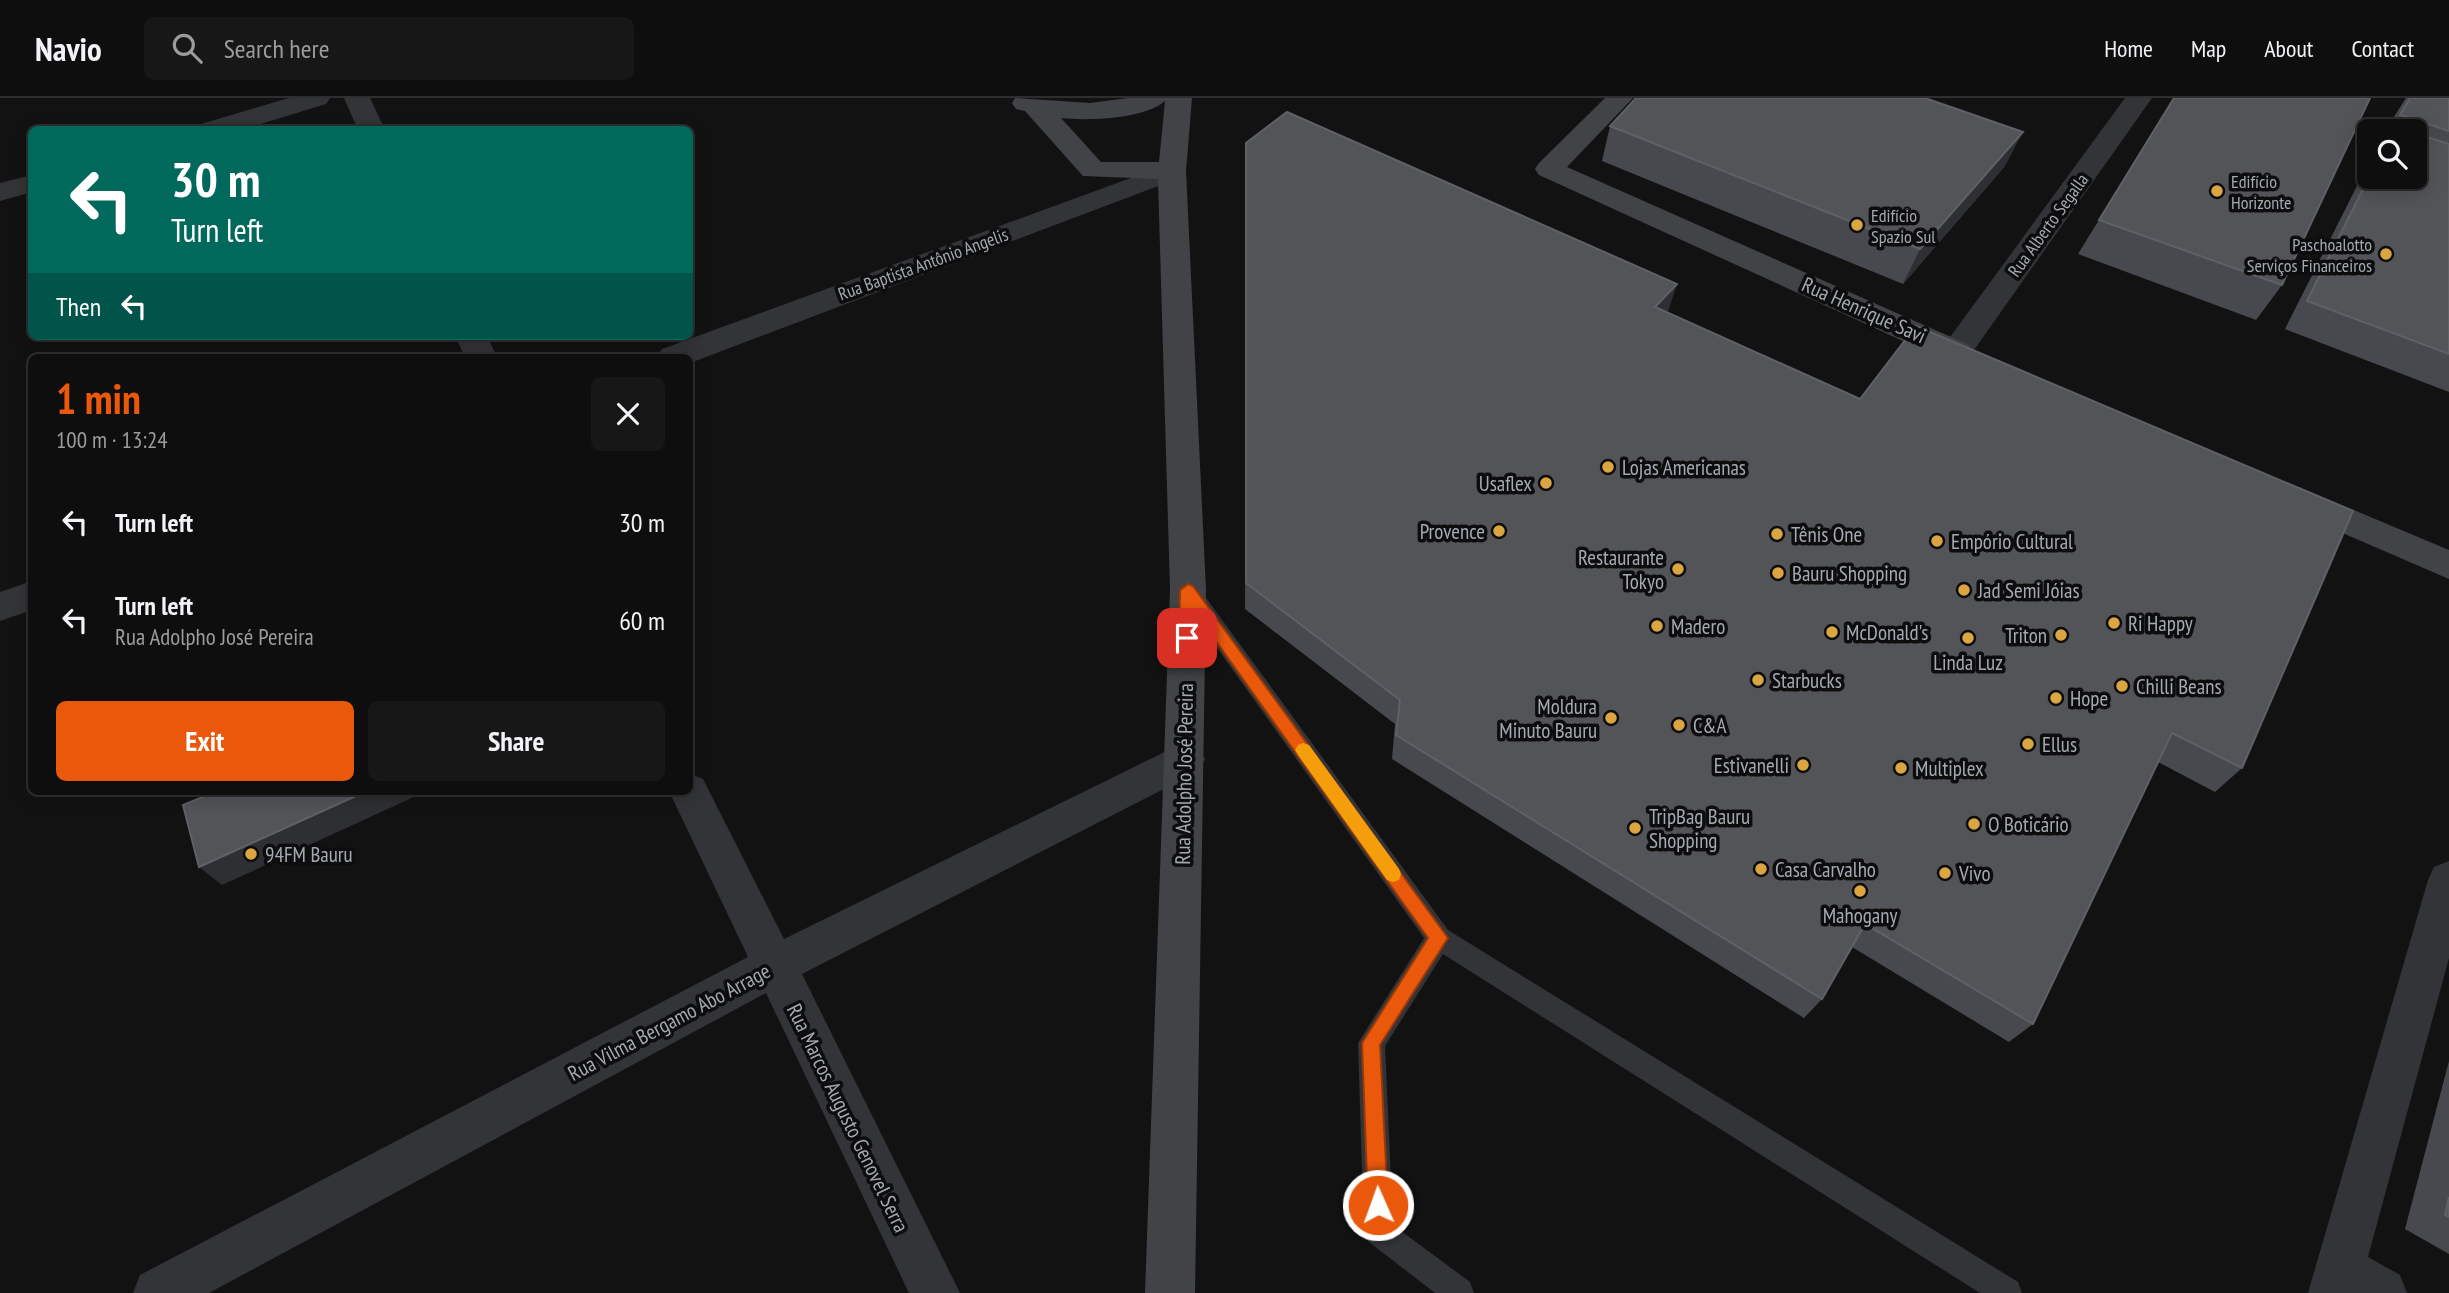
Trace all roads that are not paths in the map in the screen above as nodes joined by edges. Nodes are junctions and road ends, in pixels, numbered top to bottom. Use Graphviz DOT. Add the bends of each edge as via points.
graph roads {
  1 [pos="317,98"];
  2 [pos="357,98"];
  3 [pos="1154,98"];
  4 [pos="1179,98"];
  5 [pos="1620,98"];
  6 [pos="2139,98"];
  7 [pos="1023,102"];
  8 [pos="224,126"];
  9 [pos="370,126"];
  10 [pos="1172,171"];
  11 [pos="28,184"];
  12 [pos="0,192"];
  13 [pos="681,354"];
  14 [pos="1969,358"];
  15 [pos="2274,489"];
  16 [pos="2449,565"];
  17 [pos="1188,590"];
  18 [pos="28,596"];
  19 [pos="0,607"];
  20 [pos="1185,759"];
  21 [pos="691,795"];
  22 [pos="2449,880"];
  23 [pos="1439,938"];
  24 [pos="774,966"];
  25 [pos="2337,1281"];
  26 [pos="158,1293"];
  27 [pos="935,1293"];
  28 [pos="1170,1293"];
  29 [pos="1459,1293"];
  30 [pos="2007,1293"];
  31 [pos="2382,1293"];
  1 -- 8 [label="street"];
  2 -- 9 [label="street"];
  3 -- 7 [label="street" via="1113,109 1073,111"];
  4 -- 10 [label="street, Rua Adolpho José Pereira"];
  5 -- 14 [label="street, Rua Henrique Savi" via="1549,169"];
  6 -- 14 [label="street, Rua Alberto Segalla"];
  7 -- 10 [label="street" via="1093,170"];
  10 -- 13 [label="street, Rua Baptista Antônio Angelis"];
  10 -- 17 [label="street, Rua Adolpho José Pereira"];
  11 -- 12 [label="street"];
  15 -- 16 [label="street"];
  17 -- 20 [label="street, Rua Adolpho José Pereira"];
  17 -- 23 [label="lane"];
  18 -- 19 [label="street"];
  20 -- 24 [label="street, Rua Vilma Bergamo Abo Arrage"];
  20 -- 28 [label="street, Rua Adolpho José Pereira"];
  21 -- 24 [label="street, Rua Marcos Augusto Genovel Serra"];
  22 -- 25 [label="street"];
  23 -- 29 [label="lane" via="1371,1043 1379,1232"];
  23 -- 30 [label="lane"];
  24 -- 26 [label="street, Rua Vilma Bergamo Abo Arrage"];
  24 -- 27 [label="street, Rua Marcos Augusto Genovel Serra"];
  25 -- 31 [label="street"];
}
